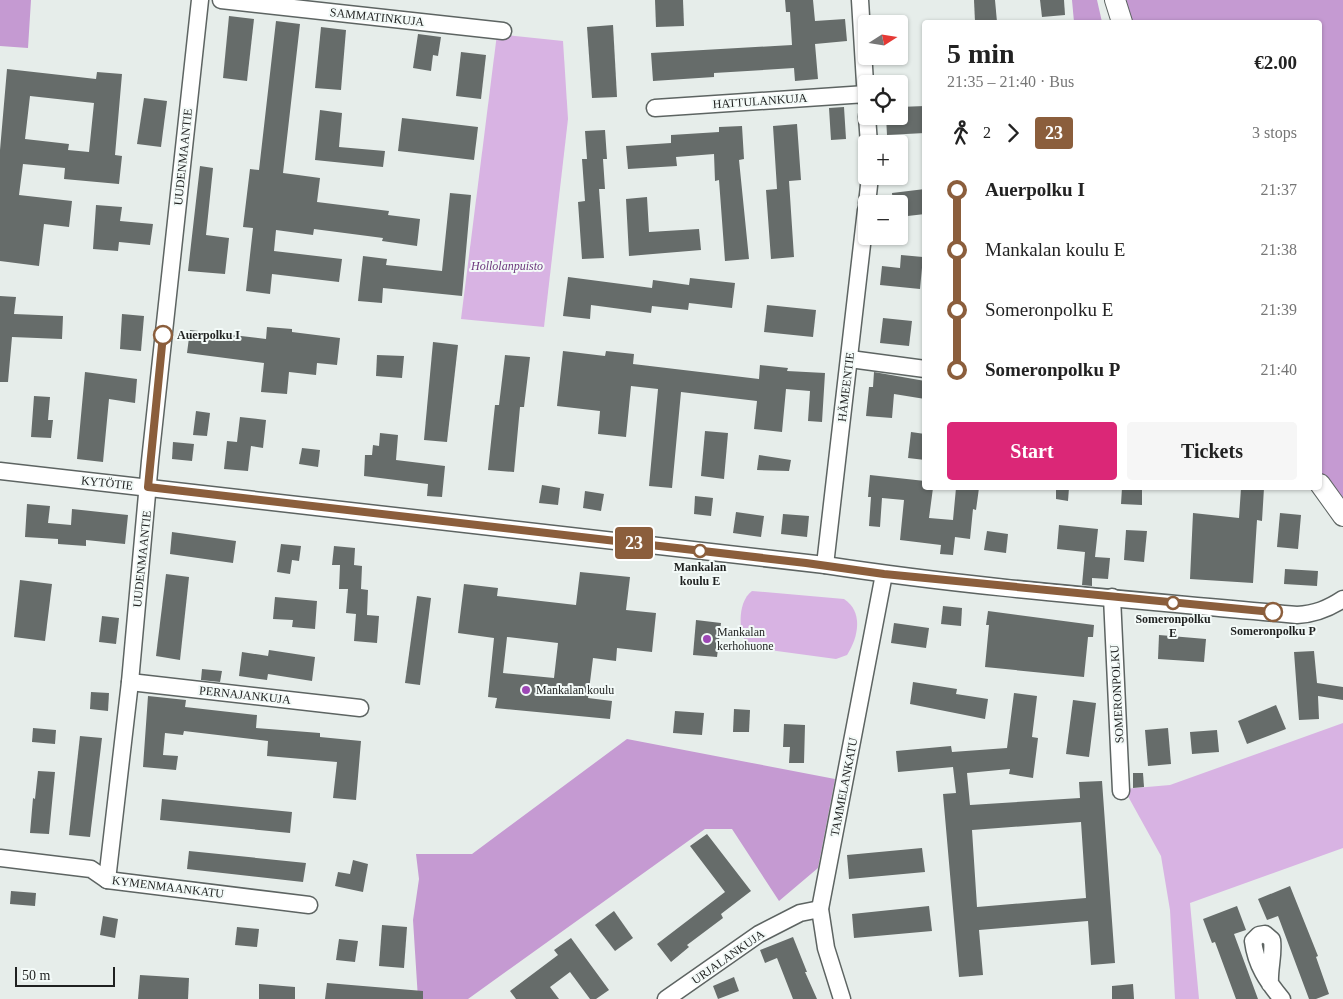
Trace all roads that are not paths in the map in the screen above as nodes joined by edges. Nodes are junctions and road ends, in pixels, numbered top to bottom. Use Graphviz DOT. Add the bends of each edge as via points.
graph roads {
  1 [pos="200,0"];
  2 [pos="221,0"];
  3 [pos="860,0"];
  4 [pos="1115,0"];
  5 [pos="1121,20"];
  6 [pos="503,31"];
  7 [pos="865,75"];
  8 [pos="858,95"];
  9 [pos="654,108"];
  10 [pos="862,245"];
  11 [pos="850,359"];
  12 [pos="922,369"];
  13 [pos="0,471"];
  14 [pos="148,487"];
  15 [pos="1322,487"];
  16 [pos="1343,516"];
  17 [pos="825,565"];
  18 [pos="884,574"];
  19 [pos="1112,597"];
  20 [pos="1343,599"];
  21 [pos="130,682"];
  22 [pos="360,708"];
  23 [pos="1121,791"];
  24 [pos="0,858"];
  25 [pos="107,880"];
  26 [pos="309,905"];
  27 [pos="820,909"];
  28 [pos="1270,984"];
  29 [pos="666,999"];
  30 [pos="842,999"];
  31 [pos="1282,999"];
  1 -- 14 [label="street, UUDENMAANTIE"];
  2 -- 6 [label="street, SAMMATINKUJA"];
  3 -- 7 [label="street"];
  4 -- 5 [label="street"];
  8 -- 9 [label="street, HATTULANKUJA"];
  10 -- 11 [label="street, HÄMEENTIE"];
  11 -- 12 [label="street"];
  11 -- 17 [label="street, HÄMEENTIE"];
  13 -- 14 [label="street, KYTÖTIE"];
  14 -- 17 [label="street, KYTÖTIE"];
  14 -- 21 [label="street, UUDENMAANTIE"];
  15 -- 16 [label="street"];
  17 -- 18 [label="street, KYTÖTIE"];
  18 -- 19 [label="street, KYTÖTIE"];
  18 -- 27 [label="street, TAMMELANKATU"];
  19 -- 20 [label="street, KYTÖTIE" via="1297,614 1312,614"];
  19 -- 23 [label="street, SOMERONPOLKU"];
  21 -- 22 [label="street, PERNAJANKUJA"];
  21 -- 25 [label="street, UUDENMAANTIE"];
  24 -- 25 [label="street, KYMENMAANKATU" via="91,869"];
  25 -- 26 [label="street, KYMENMAANKATU"];
  27 -- 29 [label="street, URJALANKUJA" via="800,913 758,934"];
  27 -- 30 [label="street, TAMMELANKATU" via="826,948"];
  28 -- 31 [label="street"];
}
